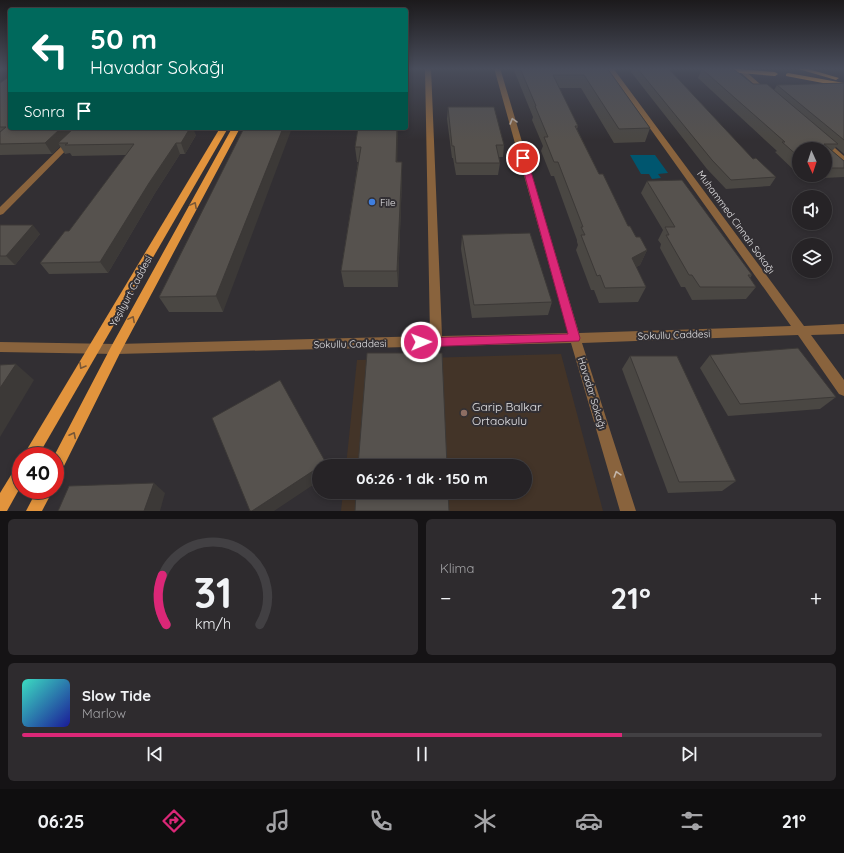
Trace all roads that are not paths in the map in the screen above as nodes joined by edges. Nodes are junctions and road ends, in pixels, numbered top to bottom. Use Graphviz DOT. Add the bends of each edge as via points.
graph roads {
  1 [pos="429,92"];
  2 [pos="505,92"];
  3 [pos="627,92"];
  4 [pos="766,92"];
  5 [pos="774,99"];
  6 [pos="82,130"];
  7 [pos="223,130"];
  8 [pos="235,130"];
  9 [pos="815,134"];
  10 [pos="844,160"];
  11 [pos="0,212"];
  12 [pos="844,329"];
  13 [pos="802,330"];
  14 [pos="575,338"];
  15 [pos="436,342"];
  16 [pos="0,347"];
  17 [pos="116,349"];
  18 [pos="92,350"];
  19 [pos="844,390"];
  20 [pos="35,447"];
  21 [pos="64,451"];
  22 [pos="12,487"];
  23 [pos="40,499"];
  24 [pos="0,508"];
  25 [pos="34,511"];
  26 [pos="628,511"];
  1 -- 15 [label="street"];
  14 -- 2 [label="street, Havadar Sokağı, one-way"];
  3 -- 13 [label="street, Muhammed Cinnah Sokağı"];
  4 -- 5 [label="street"];
  6 -- 11 [label="street"];
  7 -- 18 [label="main road, Yeşilyurt Caddesi"];
  17 -- 8 [label="main road, Yeşilyurt Caddesi, one-way"];
  9 -- 10 [label="street"];
  12 -- 13 [label="street, Sokullu Caddesi"];
  13 -- 14 [label="street, Sokullu Caddesi"];
  13 -- 19 [label="street, Muhammed Cinnah Sokağı"];
  14 -- 15 [label="street, Sokullu Caddesi"];
  26 -- 14 [label="street, Havadar Sokağı, one-way"];
  15 -- 17 [label="street, Sokullu Caddesi"];
  16 -- 18 [label="street, Sokullu Caddesi"];
  17 -- 18 [label="street, Sokullu Caddesi"];
  21 -- 17 [label="main road, Yeşilyurt Caddesi, one-way"];
  18 -- 20 [label="main road, Yeşilyurt Caddesi, one-way"];
  22 -- 24 [label="main road"];
  23 -- 25 [label="main road"];
}
